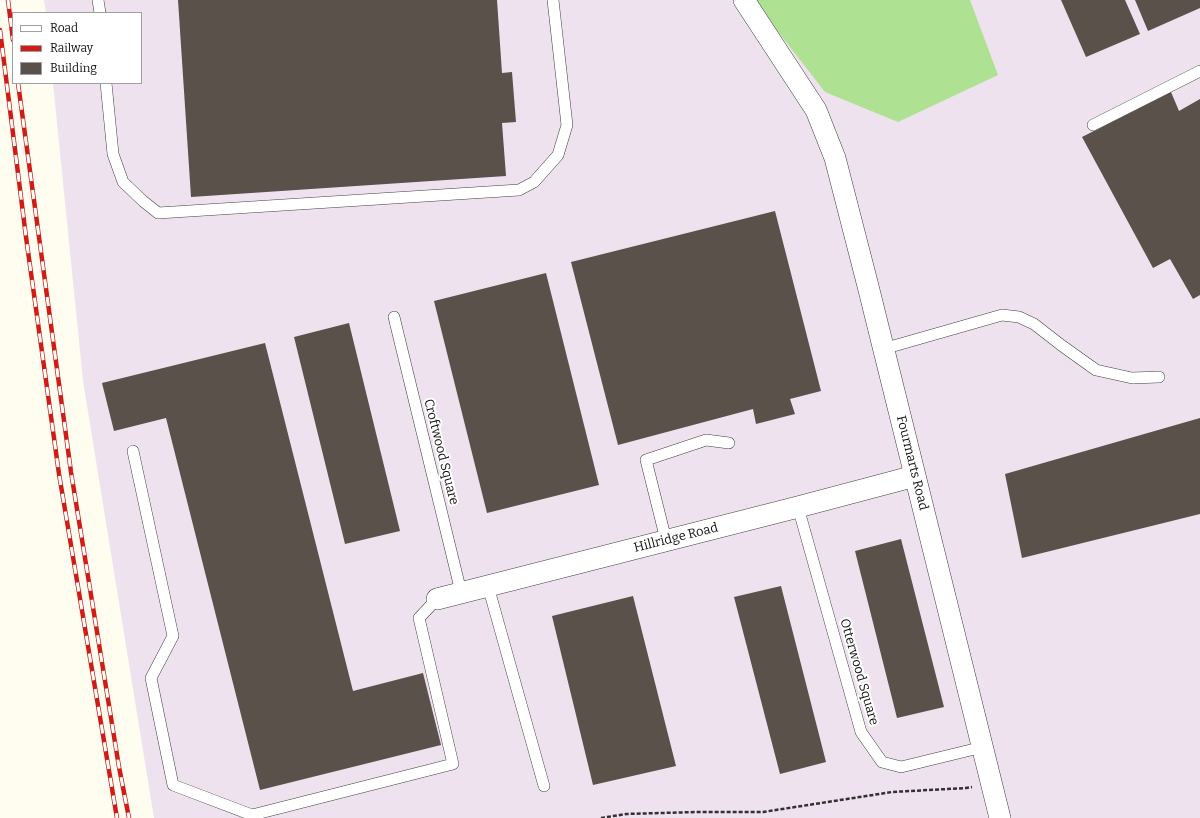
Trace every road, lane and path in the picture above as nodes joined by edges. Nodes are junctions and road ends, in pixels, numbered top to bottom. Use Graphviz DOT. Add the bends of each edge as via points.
graph roads {
  1 [pos="98,0"];
  2 [pos="553,0"];
  3 [pos="744,0"];
  4 [pos="100,12"];
  5 [pos="1200,71"];
  6 [pos="106,84"];
  7 [pos="1093,125"];
  8 [pos="394,317"];
  9 [pos="883,349"];
  10 [pos="1159,377"];
  11 [pos="730,443"];
  12 [pos="133,451"];
  13 [pos="915,476"];
  14 [pos="798,507"];
  15 [pos="666,540"];
  16 [pos="488,586"];
  17 [pos="461,592"];
  18 [pos="437,599"];
  19 [pos="983,747"];
  20 [pos="991,782"];
  21 [pos="544,786"];
  22 [pos="601,818"];
  23 [pos="1000,818"];
  1 -- 4 [label="lane"];
  2 -- 6 [label="lane" via="567,125 558,155 534,182 519,190 158,213 123,182 113,154"];
  3 -- 9 [label="street, Fourmarts Road" via="816,110 835,158"];
  5 -- 7 [label="lane"];
  8 -- 17 [label="lane, Croftwood Square"];
  9 -- 10 [label="lane" via="1002,315 1018,316 1034,324 1096,370 1132,378"];
  9 -- 13 [label="street, Fourmarts Road"];
  11 -- 15 [label="lane" via="706,440 646,460"];
  12 -- 18 [label="lane" via="173,636 151,678 173,785 252,815 453,764 420,618"];
  13 -- 14 [label="street, Hillridge Road"];
  13 -- 19 [label="street, Fourmarts Road"];
  14 -- 15 [label="street, Hillridge Road"];
  14 -- 19 [label="lane, Otterwood Square" via="861,732 882,762 901,767"];
  15 -- 16 [label="street, Hillridge Road"];
  16 -- 17 [label="street, Hillridge Road"];
  16 -- 21 [label="lane"];
  17 -- 18 [label="street, Hillridge Road"];
  19 -- 20 [label="street, Fourmarts Road"];
  20 -- 22 [label="path" via="966,788 892,792 763,812 626,814"];
  20 -- 23 [label="street, Fourmarts Road"];
}
